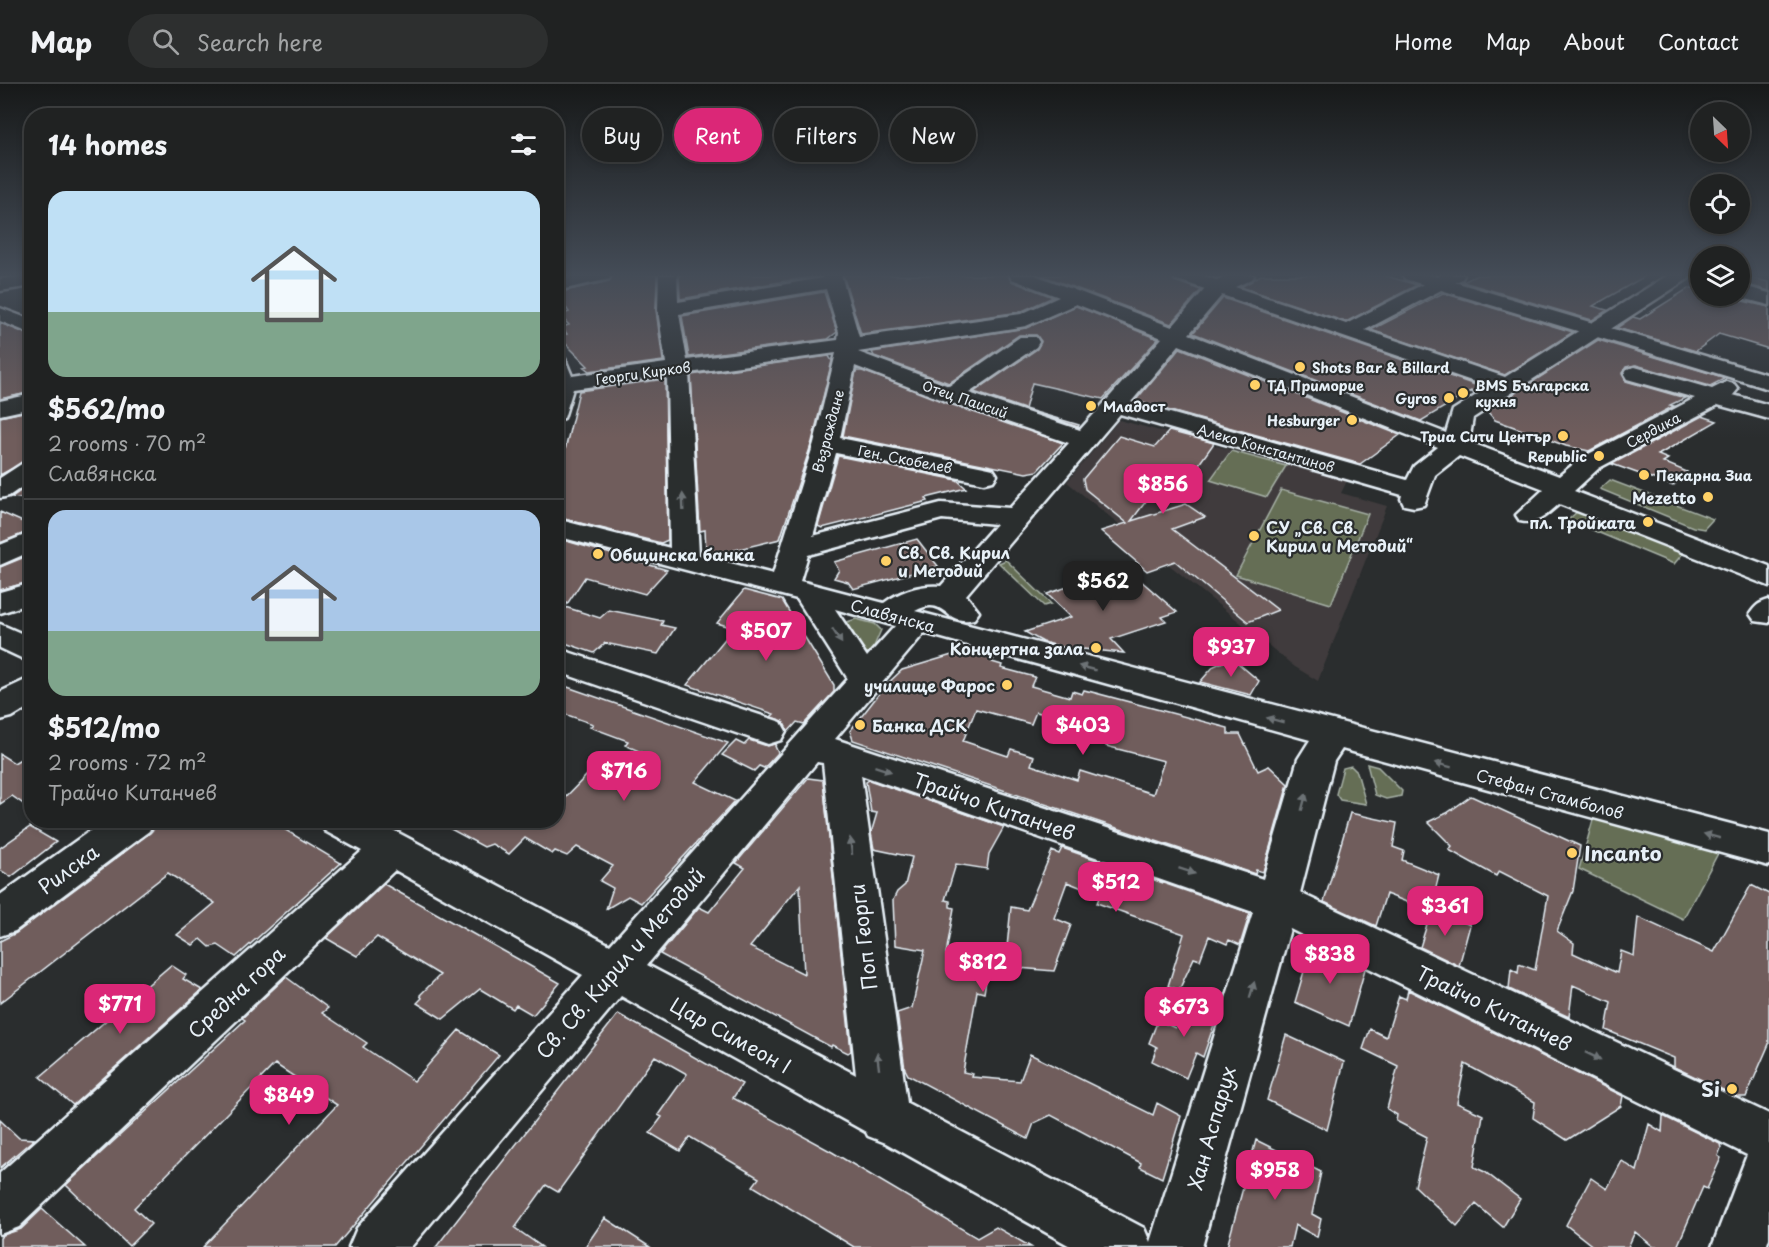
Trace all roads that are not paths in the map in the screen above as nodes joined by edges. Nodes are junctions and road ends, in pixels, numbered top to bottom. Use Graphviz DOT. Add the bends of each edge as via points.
graph roads {
  1 [pos="671,329"];
  2 [pos="848,329"];
  3 [pos="971,329"];
  4 [pos="1171,329"];
  5 [pos="1181,329"];
  6 [pos="1343,329"];
  7 [pos="1351,329"];
  8 [pos="1592,329"];
  9 [pos="1598,329"];
  10 [pos="1348,331"];
  11 [pos="1179,332"];
  12 [pos="1028,342"];
  13 [pos="848,350"];
  14 [pos="678,369"];
  15 [pos="564,373"];
  16 [pos="1635,374"];
  17 [pos="1744,375"];
  18 [pos="1769,382"];
  19 [pos="1506,385"];
  20 [pos="951,395"];
  21 [pos="1716,397"];
  22 [pos="24,403"];
  23 [pos="1116,405"];
  24 [pos="0,408"];
  25 [pos="1769,412"];
  26 [pos="1085,440"];
  27 [pos="826,443"];
  28 [pos="1456,446"];
  29 [pos="24,474"];
  30 [pos="984,475"];
  31 [pos="1562,487"];
  32 [pos="0,490"];
  33 [pos="1530,515"];
  34 [pos="1017,517"];
  35 [pos="564,529"];
  36 [pos="24,544"];
  37 [pos="794,550"];
  38 [pos="0,556"];
  39 [pos="686,560"];
  40 [pos="1769,561"];
  41 [pos="1769,577"];
  42 [pos="796,588"];
  43 [pos="24,595"];
  44 [pos="947,598"];
  45 [pos="0,603"];
  46 [pos="903,618"];
  47 [pos="959,633"];
  48 [pos="0,634"];
  49 [pos="24,648"];
  50 [pos="564,662"];
  51 [pos="866,681"];
  52 [pos="24,694"];
  53 [pos="0,708"];
  54 [pos="768,731"];
  55 [pos="1332,735"];
  56 [pos="823,750"];
  57 [pos="124,828"];
  58 [pos="354,828"];
  59 [pos="392,848"];
  60 [pos="1769,850"];
  61 [pos="1277,902"];
  62 [pos="0,918"];
  63 [pos="613,970"];
  64 [pos="885,1119"];
  65 [pos="1769,1140"];
  66 [pos="1769,1163"];
  67 [pos="0,1208"];
  68 [pos="387,1243"];
  69 [pos="1125,1247"];
  70 [pos="1176,1247"];
  71 [pos="1739,1247"];
  1 -- 14 [label="street"];
  2 -- 13 [label="street, Възраждане"];
  3 -- 13 [label="street, Георги Кирков"];
  4 -- 11 [label="street"];
  5 -- 11 [label="street"];
  6 -- 10 [label="street"];
  7 -- 10 [label="street"];
  8 -- 19 [label="street"];
  9 -- 17 [label="street"];
  10 -- 19 [label="street"];
  11 -- 23 [label="street"];
  11 -- 28 [label="street"];
  12 -- 20 [label="street"];
  13 -- 14 [label="street, Георги Кирков"];
  13 -- 20 [label="street, Отец Паисий"];
  13 -- 27 [label="street, Възраждане"];
  14 -- 15 [label="street, Георги Кирков"];
  39 -- 14 [label="street, one-way"];
  16 -- 21 [label="street, Сердика"];
  17 -- 18 [label="street"];
  17 -- 21 [label="street, Сердика"];
  19 -- 28 [label="street" via="1461,415"];
  20 -- 26 [label="street, Отец Паисий"];
  21 -- 25 [label="street"];
  21 -- 31 [label="street, Сердика" via="1590,463"];
  22 -- 24 [label="street"];
  23 -- 26 [label="street"];
  23 -- 28 [label="street, Алеко Константинов" via="1415,495 1423,472"];
  26 -- 34 [label="street"];
  27 -- 30 [label="street, Ген. Скобелев"];
  27 -- 37 [label="street, Възраждане"];
  28 -- 31 [label="street"];
  29 -- 32 [label="street"];
  31 -- 33 [label="street, Сердика"];
  31 -- 40 [label="street"];
  31 -- 41 [label="street"];
  34 -- 37 [label="street" via="940,511"];
  34 -- 44 [label="street"];
  35 -- 39 [label="street, Славянска"];
  36 -- 38 [label="street"];
  37 -- 42 [label="street, Възраждане"];
  39 -- 42 [label="street, Славянска"];
  42 -- 46 [label="street, Славянска"];
  42 -- 51 [label="street, one-way"];
  43 -- 45 [label="street"];
  44 -- 46 [label="street, Св. Св. Кирил и Методий" via="914,597 902,603"];
  44 -- 47 [label="street" via="962,610 964,621"];
  46 -- 47 [label="street, Славянска"];
  46 -- 51 [label="street, Св. Св. Кирил и Методий"];
  55 -- 47 [label="street, Славянска, one-way"];
  48 -- 49 [label="street"];
  50 -- 54 [label="street"];
  51 -- 56 [label="street, Св. Св. Кирил и Методий"];
  52 -- 53 [label="street"];
  60 -- 55 [label="street, Стефан Стамболов, one-way"];
  61 -- 55 [label="street, Хан Аспарух, one-way" via="1316,759"];
  56 -- 61 [label="street, Трайчо Китанчев, one-way"];
  56 -- 63 [label="street, Св. Св. Кирил и Методий"];
  64 -- 56 [label="street, Поп Георги, one-way"];
  57 -- 62 [label="street, Рилска"];
  58 -- 59 [label="street, Цар Симеон I"];
  59 -- 63 [label="street, Цар Симеон I"];
  59 -- 67 [label="street, Средна гора"];
  61 -- 65 [label="street, Трайчо Китанчев, one-way"];
  70 -- 61 [label="street, Хан Аспарух, one-way"];
  63 -- 64 [label="street, Цар Симеон I"];
  63 -- 68 [label="street, Св. Св. Кирил и Методий"];
  64 -- 69 [label="street, Цар Симеон I"];
  66 -- 71 [label="street"];
}
